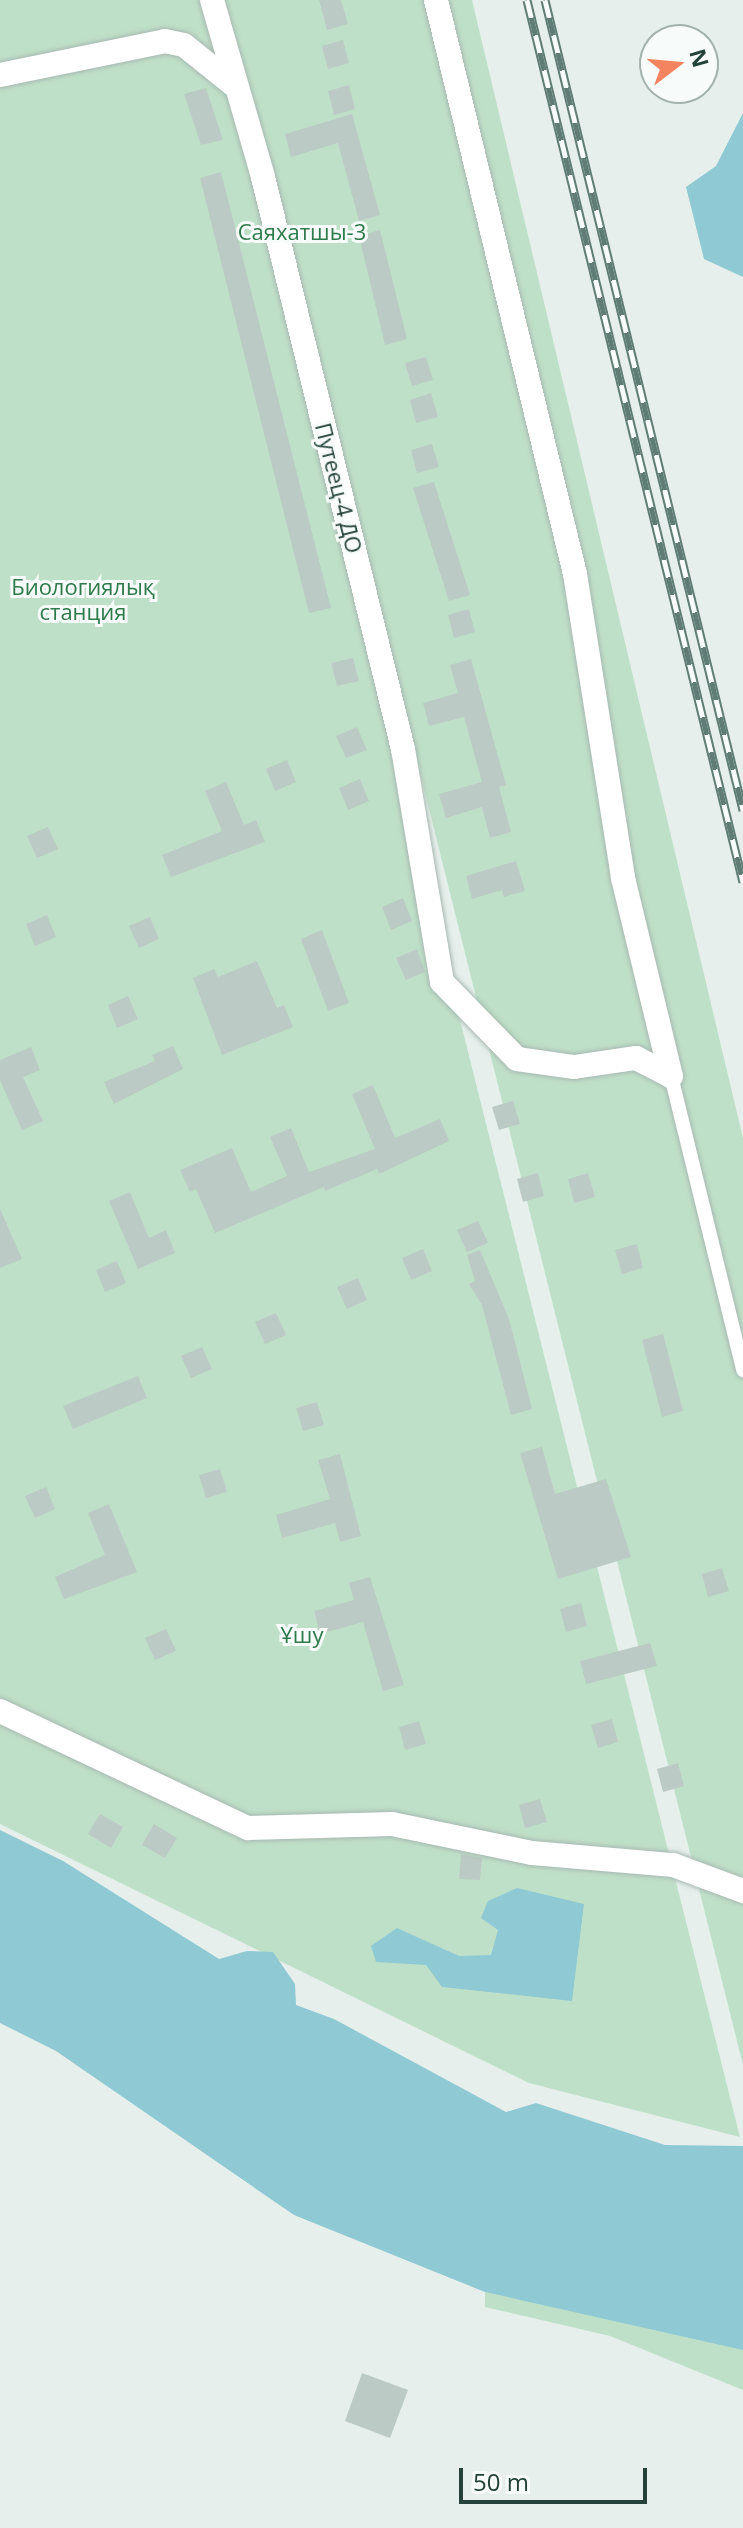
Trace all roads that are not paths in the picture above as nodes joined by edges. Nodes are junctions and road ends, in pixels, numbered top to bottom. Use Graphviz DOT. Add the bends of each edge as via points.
graph roads {
  1 [pos="212,0"];
  2 [pos="436,0"];
  3 [pos="0,75"];
  4 [pos="235,86"];
  5 [pos="671,1076"];
  6 [pos="743,1370"];
  7 [pos="0,1711"];
  8 [pos="743,1891"];
  1 -- 4 [label="street, Путеец-4 ДО"];
  2 -- 5 [label="street" via="575,574 623,878"];
  3 -- 4 [label="street" via="165,41 184,45"];
  4 -- 5 [label="street, Путеец-4 ДО" via="263,177 403,749 442,982 517,1059 574,1067 636,1058"];
  5 -- 6 [label="lane"];
  7 -- 8 [label="street" via="248,1828 392,1824 532,1853 673,1865"];
}
